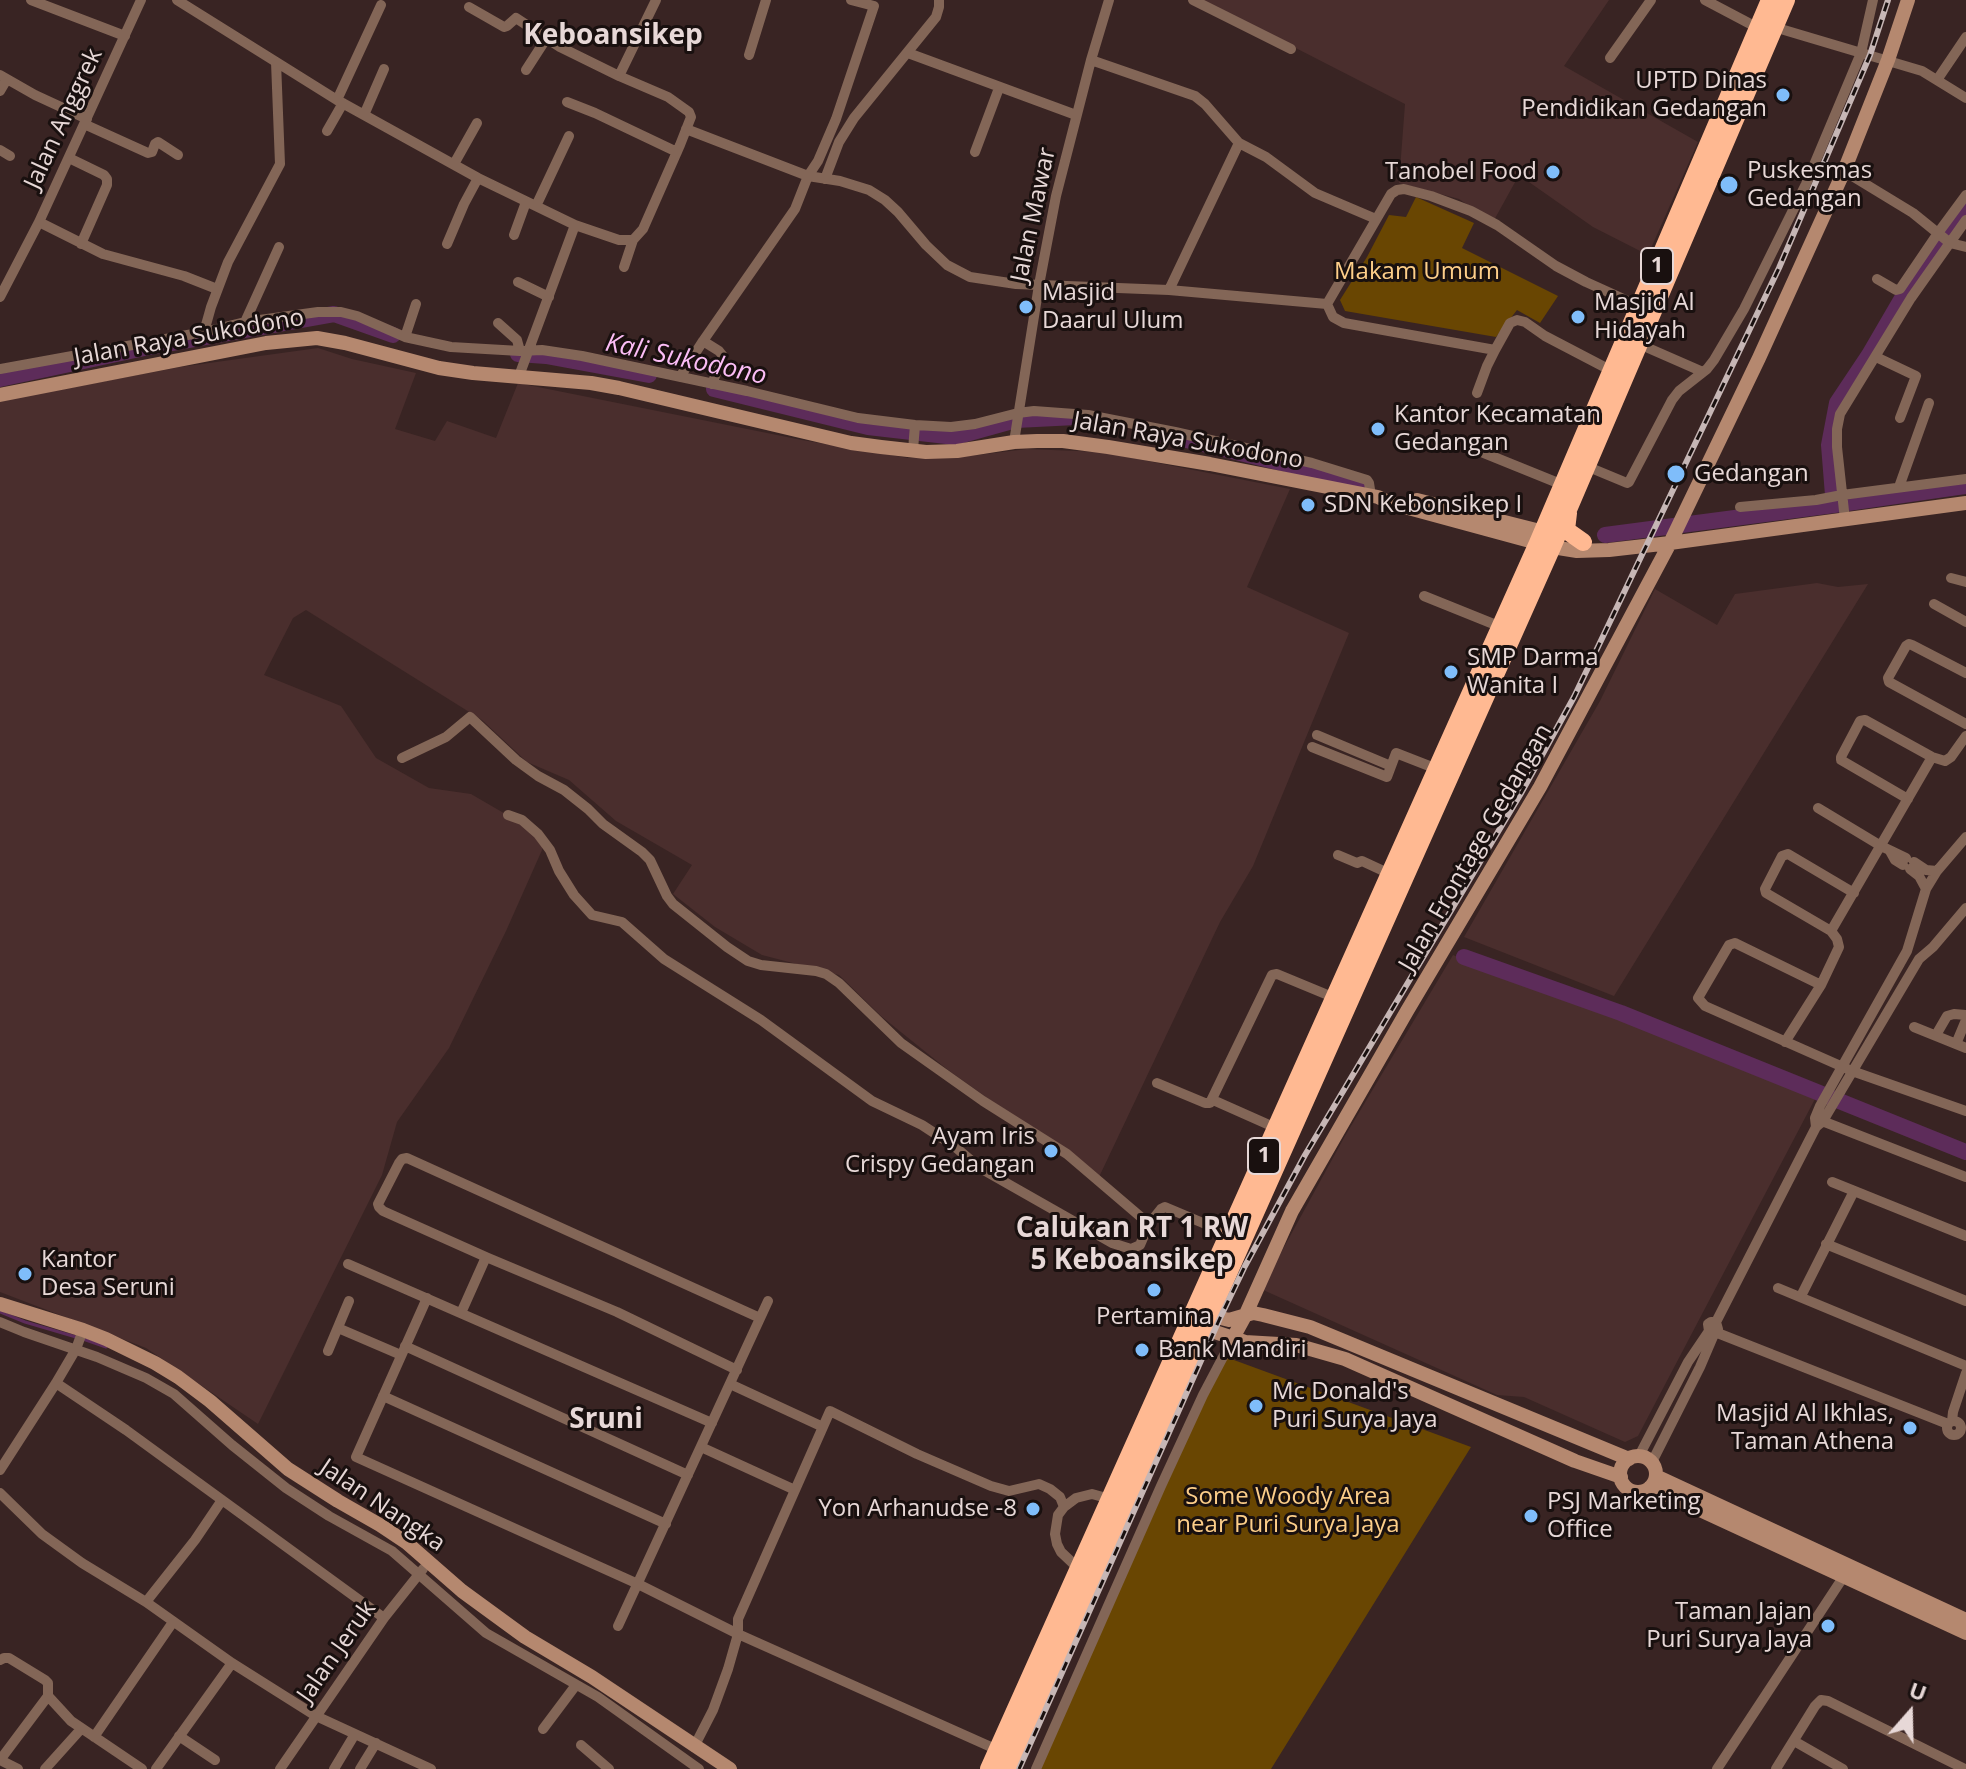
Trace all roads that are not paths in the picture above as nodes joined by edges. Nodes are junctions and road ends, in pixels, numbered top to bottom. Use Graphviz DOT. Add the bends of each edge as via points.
graph roads {
  1 [pos="31,0"];
  2 [pos="141,0"];
  3 [pos="177,0"];
  4 [pos="656,0"];
  5 [pos="766,0"];
  6 [pos="851,0"];
  7 [pos="939,0"];
  8 [pos="1109,0"];
  9 [pos="1193,0"];
  10 [pos="1651,0"];
  11 [pos="1705,0"];
  12 [pos="1770,0"];
  13 [pos="1786,0"];
  14 [pos="1873,0"];
  15 [pos="1908,0"];
  16 [pos="381,5"];
  17 [pos="469,7"];
  18 [pos="1766,28"];
  19 [pos="125,36"];
  20 [pos="1966,37"];
  21 [pos="546,39"];
  22 [pos="1291,49"];
  23 [pos="908,53"];
  24 [pos="1861,53"];
  25 [pos="749,55"];
  26 [pos="1610,58"];
  27 [pos="1091,60"];
  28 [pos="1888,60"];
  29 [pos="276,62"];
  30 [pos="384,69"];
  31 [pos="526,70"];
  32 [pos="619,76"];
  33 [pos="4,77"];
  34 [pos="1937,80"];
  35 [pos="999,88"];
  36 [pos="0,91"];
  37 [pos="1966,98"];
  38 [pos="340,102"];
  39 [pos="567,102"];
  40 [pos="364,115"];
  41 [pos="1076,115"];
  42 [pos="85,122"];
  43 [pos="477,123"];
  44 [pos="686,129"];
  45 [pos="327,131"];
  46 [pos="569,136"];
  47 [pos="1239,143"];
  48 [pos="677,152"];
  49 [pos="975,152"];
  50 [pos="178,155"];
  51 [pos="69,158"];
  52 [pos="454,164"];
  53 [pos="1844,171"];
  54 [pos="814,177"];
  55 [pos="478,178"];
  56 [pos="1966,195"];
  57 [pos="531,204"];
  58 [pos="1376,219"];
  59 [pos="1966,220"];
  60 [pos="39,222"];
  61 [pos="575,225"];
  62 [pos="514,235"];
  63 [pos="1944,238"];
  64 [pos="633,240"];
  65 [pos="81,244"];
  66 [pos="447,244"];
  67 [pos="279,247"];
  68 [pos="1966,247"];
  69 [pos="624,267"];
  70 [pos="1877,279"];
  71 [pos="518,282"];
  72 [pos="1039,285"];
  73 [pos="217,289"];
  74 [pos="1169,290"];
  75 [pos="0,295"];
  76 [pos="549,297"];
  77 [pos="416,304"];
  78 [pos="1327,304"];
  79 [pos="1639,306"];
  80 [pos="245,322"];
  81 [pos="498,323"];
  82 [pos="204,332"];
  83 [pos="405,337"];
  84 [pos="703,341"];
  85 [pos="1639,344"];
  86 [pos="1495,350"];
  87 [pos="525,351"];
  88 [pos="1876,357"];
  89 [pos="0,369"];
  90 [pos="1612,371"];
  91 [pos="520,372"];
  92 [pos="1703,372"];
  93 [pos="680,377"];
  94 [pos="712,384"];
  95 [pos="1477,393"];
  96 [pos="0,395"];
  97 [pos="1929,403"];
  98 [pos="1017,415"];
  99 [pos="1900,418"];
  100 [pos="915,426"];
  101 [pos="1014,438"];
  102 [pos="913,448"];
  103 [pos="1479,451"];
  104 [pos="1586,466"];
  105 [pos="1966,479"];
  106 [pos="1563,485"];
  107 [pos="1899,487"];
  108 [pos="1375,496"];
  109 [pos="1842,498"];
  110 [pos="1966,503"];
  111 [pos="1569,506"];
  112 [pos="1740,507"];
  113 [pos="1845,517"];
  114 [pos="1675,532"];
  115 [pos="1548,539"];
  116 [pos="1583,542"];
  117 [pos="1609,550"];
  118 [pos="1951,578"];
  119 [pos="1966,582"];
  120 [pos="1424,596"];
  121 [pos="1934,604"];
  122 [pos="1966,622"];
  123 [pos="1501,627"];
  124 [pos="1966,673"];
  125 [pos="1966,724"];
  126 [pos="1317,735"];
  127 [pos="1966,736"];
  128 [pos="1312,747"];
  129 [pos="1932,757"];
  130 [pos="402,758"];
  131 [pos="1391,766"];
  132 [pos="1437,769"];
  133 [pos="1908,799"];
  134 [pos="1818,808"];
  135 [pos="508,815"];
  136 [pos="1966,837"];
  137 [pos="1885,849"];
  138 [pos="1338,855"];
  139 [pos="1908,863"];
  140 [pos="1937,871"];
  141 [pos="1390,874"];
  142 [pos="1926,889"];
  143 [pos="1854,893"];
  144 [pos="1966,908"];
  145 [pos="1831,931"];
  146 [pos="1907,951"];
  147 [pos="1919,959"];
  148 [pos="1821,985"];
  149 [pos="1335,998"];
  150 [pos="1966,1018"];
  151 [pos="1875,1021"];
  152 [pos="1914,1027"];
  153 [pos="1936,1035"];
  154 [pos="1785,1042"];
  155 [pos="1961,1046"];
  156 [pos="1847,1069"];
  157 [pos="1157,1083"];
  158 [pos="1213,1100"];
  159 [pos="1966,1111"];
  160 [pos="1818,1122"];
  161 [pos="1276,1128"];
  162 [pos="1966,1177"];
  163 [pos="1832,1182"];
  164 [pos="1854,1191"];
  165 [pos="1149,1224"];
  166 [pos="1229,1234"];
  167 [pos="1966,1236"];
  168 [pos="1826,1244"];
  169 [pos="486,1257"];
  170 [pos="348,1264"];
  171 [pos="1778,1288"];
  172 [pos="1801,1296"];
  173 [pos="427,1298"];
  174 [pos="349,1301"];
  175 [pos="768,1301"];
  176 [pos="1966,1301"];
  177 [pos="0,1304"];
  178 [pos="461,1313"];
  179 [pos="1245,1316"];
  180 [pos="760,1318"];
  181 [pos="1199,1319"];
  182 [pos="0,1322"];
  183 [pos="338,1328"];
  184 [pos="1713,1328"];
  185 [pos="1233,1338"];
  186 [pos="79,1340"];
  187 [pos="328,1351"];
  188 [pos="403,1351"];
  189 [pos="1966,1366"];
  190 [pos="737,1370"];
  191 [pos="1966,1373"];
  192 [pos="56,1383"];
  193 [pos="730,1384"];
  194 [pos="383,1396"];
  195 [pos="712,1423"];
  196 [pos="1959,1425"];
  197 [pos="823,1427"];
  198 [pos="244,1432"];
  199 [pos="233,1444"];
  200 [pos="701,1447"];
  201 [pos="1645,1468"];
  202 [pos="0,1470"];
  203 [pos="688,1475"];
  204 [pos="1621,1477"];
  205 [pos="795,1490"];
  206 [pos="0,1493"];
  207 [pos="1110,1499"];
  208 [pos="222,1500"];
  209 [pos="1064,1507"];
  210 [pos="340,1512"];
  211 [pos="666,1524"];
  212 [pos="424,1567"];
  213 [pos="1079,1569"];
  214 [pos="1844,1576"];
  215 [pos="638,1584"];
  216 [pos="146,1602"];
  217 [pos="479,1615"];
  218 [pos="384,1618"];
  219 [pos="1966,1620"];
  220 [pos="173,1622"];
  221 [pos="618,1626"];
  222 [pos="1966,1633"];
  223 [pos="738,1634"];
  224 [pos="0,1660"];
  225 [pos="232,1663"];
  226 [pos="576,1685"];
  227 [pos="48,1696"];
  228 [pos="316,1716"];
  229 [pos="81,1729"];
  230 [pos="543,1729"];
  231 [pos="355,1734"];
  232 [pos="179,1736"];
  233 [pos="94,1737"];
  234 [pos="1794,1741"];
  235 [pos="376,1743"];
  236 [pos="581,1745"];
  237 [pos="694,1747"];
  238 [pos="1005,1759"];
  239 [pos="0,1760"];
  240 [pos="215,1760"];
  241 [pos="706,1765"];
  242 [pos="1947,1765"];
  243 [pos="412,1766"];
  244 [pos="47,1768"];
  245 [pos="18,1769"];
  246 [pos="142,1769"];
  247 [pos="156,1769"];
  248 [pos="280,1769"];
  249 [pos="334,1769"];
  250 [pos="360,1769"];
  251 [pos="431,1769"];
  252 [pos="609,1769"];
  253 [pos="730,1769"];
  254 [pos="989,1769"];
  255 [pos="1036,1769"];
  256 [pos="1717,1769"];
  257 [pos="1776,1769"];
  258 [pos="1843,1769"];
  259 [pos="1964,1769"];
  1 -- 19 [label="street"];
  2 -- 19 [label="street, Jalan Anggrek"];
  3 -- 29 [label="street"];
  4 -- 32 [label="street"];
  5 -- 25 [label="street"];
  6 -- 54 [label="street" via="874,6"];
  7 -- 23 [label="street" via="936,17"];
  8 -- 27 [label="street, Jalan Mawar"];
  9 -- 22 [label="street"];
  10 -- 26 [label="street"];
  11 -- 18 [label="street"];
  12 -- 18 [label="highway, 1"];
  13 -- 18 [label="highway, 1"];
  14 -- 24 [label="street"];
  15 -- 28 [label="street, Jalan Frontage Gedangan"];
  16 -- 38 [label="street"];
  17 -- 21 [label="street" via="504,27 516,18"];
  18 -- 24 [label="street"];
  18 -- 79 [label="highway, 1"];
  18 -- 85 [label="highway, 1"];
  19 -- 42 [label="street, Jalan Anggrek"];
  20 -- 34 [label="street"];
  21 -- 31 [label="street"];
  21 -- 32 [label="street"];
  23 -- 35 [label="street"];
  23 -- 54 [label="street"];
  24 -- 28 [label="street"];
  24 -- 92 [label="street" via="1788,224 1744,309"];
  27 -- 41 [label="street, Jalan Mawar"];
  27 -- 47 [label="street" via="1195,96"];
  28 -- 34 [label="street"];
  28 -- 53 [label="street, Jalan Frontage Gedangan"];
  29 -- 38 [label="street"];
  29 -- 73 [label="street" via="280,164"];
  30 -- 40 [label="street"];
  32 -- 44 [label="street" via="681,105 690,114"];
  33 -- 36 [label="street"];
  33 -- 42 [label="street"];
  34 -- 37 [label="street"];
  35 -- 41 [label="street"];
  35 -- 49 [label="street"];
  38 -- 40 [label="street"];
  38 -- 45 [label="street"];
  39 -- 48 [label="street"];
  40 -- 52 [label="street"];
  41 -- 72 [label="street, Jalan Mawar"];
  42 -- 50 [label="street" via="148,153 158,142"];
  42 -- 51 [label="street, Jalan Anggrek"];
  43 -- 52 [label="street"];
  44 -- 48 [label="street"];
  44 -- 54 [label="street"];
  46 -- 57 [label="street"];
  47 -- 58 [label="street" via="1315,193"];
  47 -- 74 [label="street"];
  48 -- 64 [label="street" via="643,229"];
  51 -- 60 [label="street, Jalan Anggrek"];
  51 -- 65 [label="street" via="107,179"];
  52 -- 55 [label="street"];
  53 -- 63 [label="street"];
  53 -- 114 [label="street, Jalan Frontage Gedangan"];
  54 -- 72 [label="street" via="861,187 885,200 959,272"];
  54 -- 84 [label="street"];
  55 -- 57 [label="street"];
  55 -- 66 [label="street"];
  56 -- 63 [label="street"];
  57 -- 61 [label="street"];
  57 -- 62 [label="street"];
  58 -- 78 [label="street"];
  58 -- 79 [label="street" via="1397,190 1431,196 1484,218 1566,271"];
  59 -- 63 [label="street"];
  60 -- 65 [label="street"];
  60 -- 75 [label="street, Jalan Anggrek"];
  61 -- 64 [label="street"];
  61 -- 76 [label="street"];
  63 -- 68 [label="street"];
  63 -- 70 [label="street" via="1900,289"];
  63 -- 88 [label="street"];
  64 -- 69 [label="street"];
  65 -- 73 [label="street"];
  67 -- 80 [label="street"];
  71 -- 76 [label="street"];
  72 -- 74 [label="street"];
  72 -- 98 [label="street, Jalan Mawar"];
  73 -- 82 [label="street"];
  74 -- 78 [label="street"];
  76 -- 87 [label="street"];
  77 -- 83 [label="street"];
  78 -- 86 [label="street" via="1333,317 1344,323"];
  79 -- 90 [label="highway, 1"];
  80 -- 82 [label="street"];
  80 -- 83 [label="street" via="341,312"];
  81 -- 87 [label="street"];
  82 -- 89 [label="street"];
  83 -- 87 [label="street" via="451,347"];
  84 -- 93 [label="street"];
  84 -- 94 [label="street" via="723,356"];
  85 -- 92 [label="street"];
  85 -- 104 [label="highway, 1"];
  86 -- 90 [label="street" via="1517,320"];
  86 -- 95 [label="street"];
  87 -- 91 [label="street"];
  87 -- 93 [label="street" via="582,356"];
  88 -- 99 [label="street" via="1916,376"];
  88 -- 109 [label="street" via="1840,414"];
  90 -- 106 [label="highway, 1"];
  91 -- 96 [label="street, Jalan Raya Sukodono" via="439,368 330,339 299,339"];
  91 -- 102 [label="street, Jalan Raya Sukodono" via="634,391 851,443"];
  92 -- 104 [label="street" via="1672,400 1629,482"];
  93 -- 94 [label="street"];
  94 -- 100 [label="street"];
  97 -- 107 [label="street"];
  98 -- 100 [label="street" via="951,427"];
  98 -- 101 [label="street, Jalan Mawar"];
  98 -- 108 [label="street" via="1088,415 1312,463 1367,480"];
  100 -- 102 [label="street"];
  101 -- 102 [label="street, Jalan Raya Sukodono" via="957,451"];
  101 -- 108 [label="street, Jalan Raya Sukodono" via="1108,447"];
  103 -- 106 [label="street"];
  104 -- 111 [label="highway, 1"];
  105 -- 107 [label="street"];
  106 -- 115 [label="highway, 1"];
  107 -- 109 [label="street"];
  108 -- 115 [label="street, Jalan Raya Sukodono" via="1392,494"];
  109 -- 112 [label="street"];
  109 -- 113 [label="street"];
  110 -- 113 [label="street"];
  111 -- 115 [label="highway, 1"];
  111 -- 116 [label="highway" via="1566,530"];
  113 -- 114 [label="street"];
  114 -- 117 [label="street"];
  114 -- 179 [label="street, Jalan Frontage Gedangan" via="1540,787 1292,1211"];
  115 -- 116 [label="street"];
  115 -- 117 [label="street" via="1577,551"];
  115 -- 123 [label="highway, 1"];
  115 -- 181 [label="highway, 1"];
  116 -- 117 [label="street"];
  118 -- 119 [label="street"];
  120 -- 123 [label="street"];
  121 -- 122 [label="street"];
  123 -- 132 [label="highway, 1"];
  124 -- 125 [label="street" via="1912,645 1906,646 1889,674 1889,682"];
  126 -- 131 [label="street"];
  127 -- 129 [label="street" via="1948,760"];
  128 -- 131 [label="street" via="1387,777"];
  129 -- 133 [label="street"];
  129 -- 133 [label="street" via="1860,721 1841,760"];
  130 -- 165 [label="street" via="446,737 470,717 516,760 564,790 642,852 673,904 727,947 761,965 826,974 901,1043 1067,1154"];
  131 -- 132 [label="street" via="1396,753"];
  132 -- 141 [label="highway, 1"];
  133 -- 137 [label="street"];
  134 -- 137 [label="street"];
  135 -- 165 [label="street" via="538,834 592,915 622,922 664,959 761,1020 872,1101 922,1125 980,1168 1112,1243 1131,1249 1140,1245"];
  136 -- 140 [label="street"];
  137 -- 139 [label="street"];
  137 -- 143 [label="street"];
  138 -- 141 [label="street"];
  139 -- 140 [label="street"];
  139 -- 142 [label="street"];
  140 -- 142 [label="street"];
  141 -- 149 [label="highway, 1"];
  142 -- 146 [label="street"];
  143 -- 145 [label="street"];
  143 -- 145 [label="street" via="1788,854 1782,856 1766,893"];
  144 -- 147 [label="street"];
  145 -- 148 [label="street" via="1839,947"];
  146 -- 147 [label="street"];
  146 -- 151 [label="street"];
  147 -- 151 [label="street"];
  148 -- 154 [label="street"];
  148 -- 154 [label="street" via="1735,943 1729,945 1698,995 1701,1002"];
  149 -- 158 [label="street" via="1272,975"];
  149 -- 161 [label="highway, 1"];
  150 -- 153 [label="street" via="1947,1016"];
  150 -- 155 [label="street"];
  151 -- 156 [label="street"];
  152 -- 153 [label="street"];
  153 -- 155 [label="street"];
  154 -- 156 [label="street"];
  156 -- 159 [label="street"];
  156 -- 160 [label="street"];
  157 -- 158 [label="street" via="1205,1103"];
  158 -- 161 [label="street"];
  160 -- 162 [label="street"];
  160 -- 184 [label="street"];
  161 -- 166 [label="highway, 1"];
  163 -- 164 [label="street"];
  164 -- 167 [label="street"];
  164 -- 168 [label="street"];
  165 -- 166 [label="street" via="1165,1207"];
  166 -- 181 [label="highway, 1"];
  168 -- 172 [label="street"];
  168 -- 176 [label="street"];
  169 -- 178 [label="street"];
  169 -- 180 [label="street" via="379,1207 402,1159"];
  169 -- 190 [label="street"];
  170 -- 173 [label="street"];
  171 -- 172 [label="street"];
  172 -- 189 [label="street"];
  173 -- 178 [label="street"];
  173 -- 188 [label="street"];
  174 -- 183 [label="street"];
  175 -- 180 [label="street"];
  177 -- 186 [label="street, Jalan Nangka"];
  178 -- 195 [label="street"];
  179 -- 181 [label="street"];
  179 -- 185 [label="street, Jalan Frontage Gedangan"];
  179 -- 201 [label="street" via="1253,1313 1310,1327"];
  180 -- 190 [label="street"];
  181 -- 185 [label="street"];
  181 -- 207 [label="highway, 1"];
  181 -- 238 [label="highway, 1"];
  182 -- 186 [label="street" via="24,1332"];
  183 -- 187 [label="street"];
  183 -- 188 [label="street"];
  184 -- 196 [label="street"];
  184 -- 201 [label="street" via="1688,1362"];
  185 -- 204 [label="street" via="1296,1345 1345,1359"];
  185 -- 255 [label="street"];
  186 -- 192 [label="street"];
  186 -- 198 [label="street, Jalan Nangka" via="143,1357 178,1377"];
  186 -- 199 [label="street" via="174,1394"];
  188 -- 194 [label="street"];
  188 -- 203 [label="street"];
  190 -- 193 [label="street"];
  191 -- 196 [label="street" via="1953,1412"];
  192 -- 202 [label="street"];
  192 -- 208 [label="street"];
  193 -- 195 [label="street"];
  193 -- 197 [label="street"];
  194 -- 211 [label="street"];
  194 -- 215 [label="street" via="356,1457"];
  195 -- 200 [label="street"];
  197 -- 205 [label="street"];
  197 -- 209 [label="street" via="830,1411 991,1486 1009,1491 1039,1484 1060,1497"];
  198 -- 199 [label="street"];
  198 -- 210 [label="street, Jalan Nangka"];
  199 -- 210 [label="street" via="286,1488"];
  200 -- 203 [label="street"];
  200 -- 205 [label="street"];
  201 -- 204 [label="street" via="1622,1467"];
  201 -- 204 [label="street" via="1646,1490 1635,1492"];
  201 -- 214 [label="street"];
  201 -- 219 [label="street"];
  203 -- 211 [label="street"];
  205 -- 223 [label="street" via="738,1619"];
  206 -- 216 [label="street" via="42,1534"];
  207 -- 209 [label="street" via="1092,1494"];
  207 -- 213 [label="highway, 1"];
  208 -- 216 [label="street"];
  208 -- 218 [label="street"];
  209 -- 213 [label="street" via="1055,1524 1057,1544"];
  210 -- 212 [label="street, Jalan Nangka" via="380,1525"];
  211 -- 215 [label="street"];
  212 -- 217 [label="street, Jalan Nangka" via="462,1591"];
  212 -- 218 [label="street, Jalan Jeruk"];
  213 -- 238 [label="highway, 1"];
  214 -- 222 [label="street"];
  214 -- 256 [label="street"];
  215 -- 221 [label="street"];
  215 -- 223 [label="street"];
  216 -- 220 [label="street"];
  217 -- 226 [label="street" via="493,1638"];
  217 -- 237 [label="street, Jalan Nangka" via="592,1677"];
  218 -- 228 [label="street, Jalan Jeruk"];
  220 -- 225 [label="street"];
  220 -- 233 [label="street"];
  223 -- 237 [label="street" via="713,1710"];
  223 -- 238 [label="street"];
  224 -- 227 [label="street" via="9,1658 45,1680"];
  225 -- 228 [label="street"];
  225 -- 232 [label="street"];
  226 -- 230 [label="street"];
  226 -- 241 [label="street"];
  227 -- 229 [label="street"];
  227 -- 239 [label="street"];
  228 -- 231 [label="street"];
  228 -- 248 [label="street, Jalan Jeruk"];
  229 -- 233 [label="street"];
  229 -- 244 [label="street"];
  231 -- 235 [label="street"];
  231 -- 249 [label="street"];
  232 -- 240 [label="street"];
  232 -- 247 [label="street"];
  233 -- 246 [label="street"];
  234 -- 242 [label="street" via="1824,1700"];
  234 -- 257 [label="street"];
  234 -- 258 [label="street"];
  235 -- 243 [label="street"];
  235 -- 250 [label="street"];
  236 -- 252 [label="street"];
  237 -- 241 [label="street, Jalan Nangka"];
  238 -- 254 [label="highway, 1"];
  239 -- 245 [label="street"];
  241 -- 253 [label="street, Jalan Nangka"];
  242 -- 259 [label="street"];
  243 -- 251 [label="street"];
}
